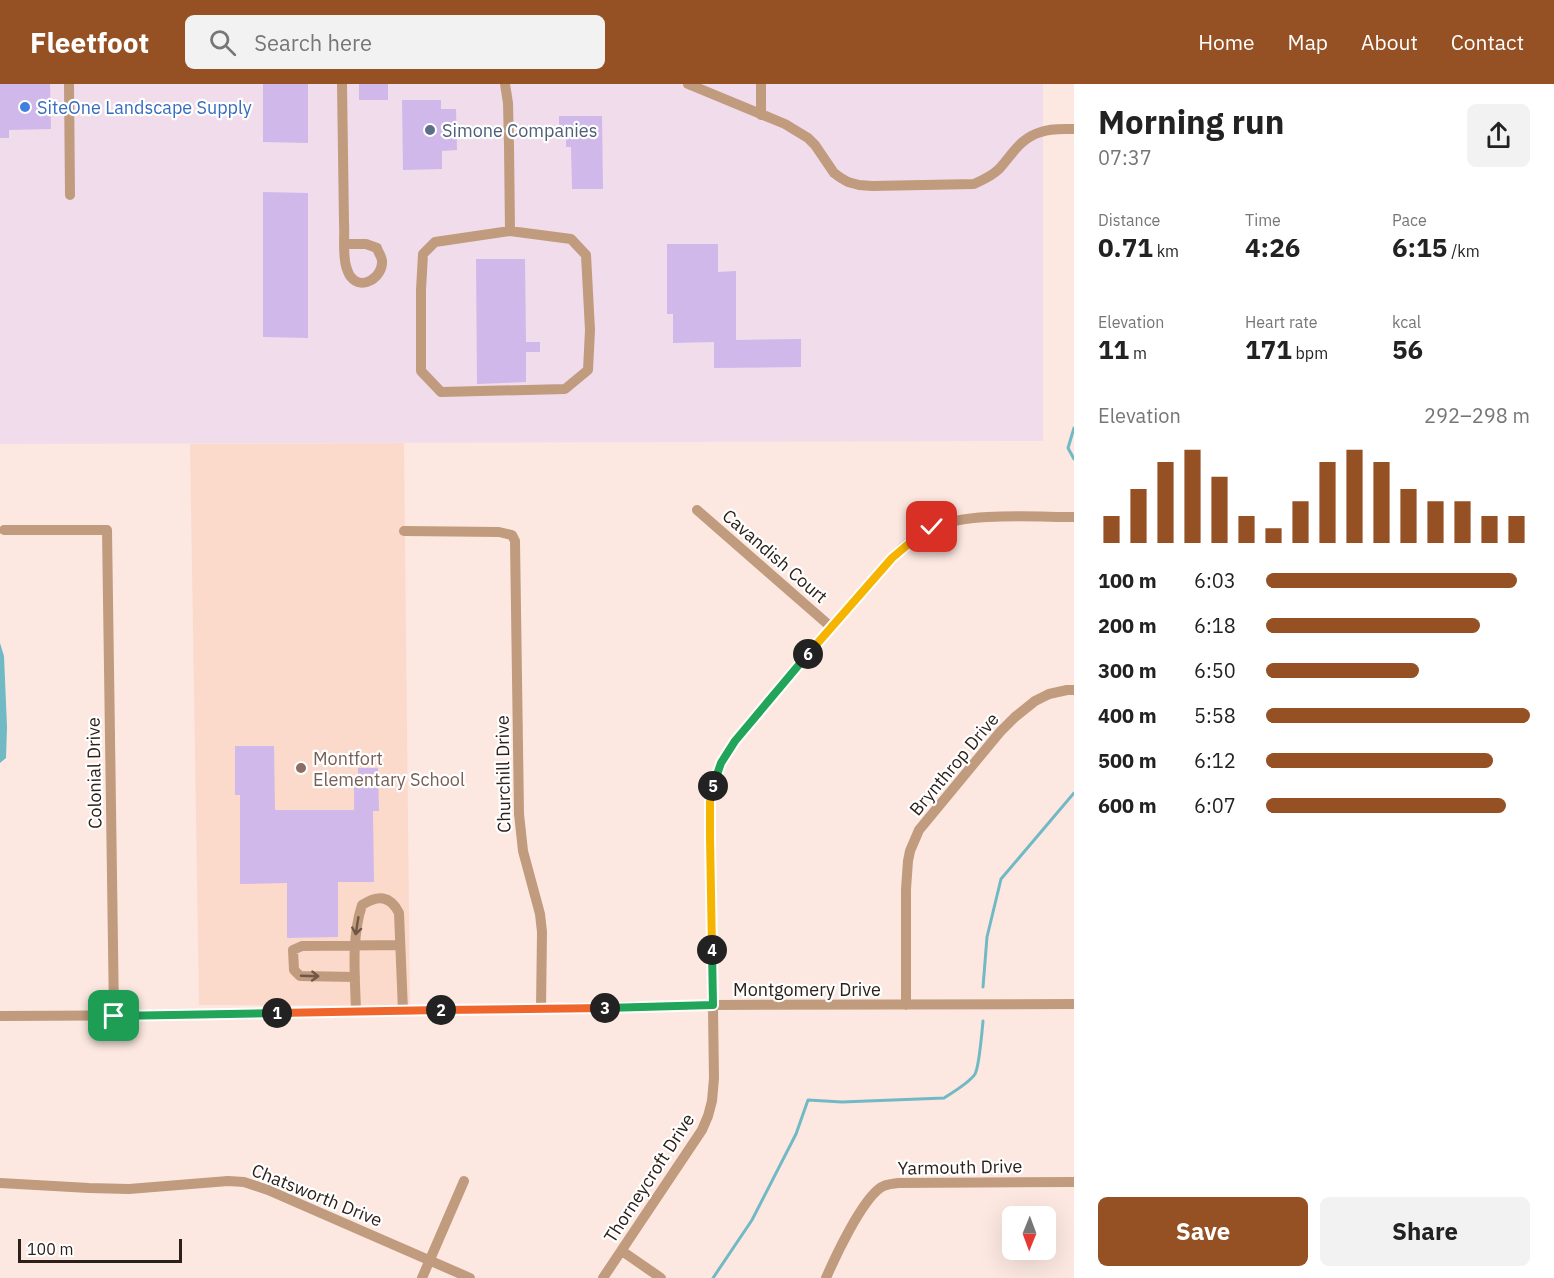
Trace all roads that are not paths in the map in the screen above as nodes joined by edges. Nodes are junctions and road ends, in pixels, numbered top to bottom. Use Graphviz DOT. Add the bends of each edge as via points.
graph roads {
  1 [pos="69,84"];
  2 [pos="342,84"];
  3 [pos="505,84"];
  4 [pos="688,84"];
  5 [pos="761,84"];
  6 [pos="761,115"];
  7 [pos="1074,129"];
  8 [pos="70,195"];
  9 [pos="510,231"];
  10 [pos="345,244"];
  11 [pos="697,510"];
  12 [pos="1074,517"];
  13 [pos="4,530"];
  14 [pos="404,531"];
  15 [pos="831,627"];
  16 [pos="1074,690"];
  17 [pos="400,945"];
  18 [pos="354,946"];
  19 [pos="355,976"];
  20 [pos="1074,1004"];
  21 [pos="713,1005"];
  22 [pos="906,1005"];
  23 [pos="541,1010"];
  24 [pos="356,1011"];
  25 [pos="403,1011"];
  26 [pos="0,1016"];
  27 [pos="114,1016"];
  28 [pos="464,1181"];
  29 [pos="1074,1182"];
  30 [pos="0,1183"];
  31 [pos="622,1251"];
  32 [pos="430,1260"];
  33 [pos="422,1278"];
  34 [pos="470,1278"];
  35 [pos="603,1278"];
  36 [pos="661,1278"];
  37 [pos="826,1278"];
  1 -- 8 [label="street"];
  2 -- 10 [label="street"];
  3 -- 9 [label="street"];
  4 -- 6 [label="street"];
  5 -- 6 [label="street"];
  6 -- 7 [label="street" via="808,138 834,173 859,185 974,183 998,170 1031,135"];
  9 -- 9 [label="street" via="435,242 423,254 421,371 441,392 565,389 588,370 586,255 571,239"];
  11 -- 15 [label="street, Cavandish Court"];
  12 -- 15 [label="street, Thorneycroft Drive" via="968,519 932,527 892,558"];
  13 -- 27 [label="street, Colonial Drive" via="107,530"];
  14 -- 23 [label="street, Churchill Drive" via="499,532 512,535 516,545 519,814 523,851 540,914"];
  15 -- 21 [label="street, Thorneycroft Drive" via="735,741 713,783"];
  16 -- 22 [label="street, Brynthrop Drive" via="1050,694 1015,717 920,830 908,861"];
  17 -- 18 [label="street"];
  17 -- 18 [label="street, one-way" via="399,913 387,898 362,904"];
  17 -- 25 [label="street"];
  18 -- 19 [label="street"];
  18 -- 19 [label="street, one-way" via="302,946 293,950 294,970 300,976"];
  19 -- 24 [label="street"];
  20 -- 22 [label="street, Montgomery Drive"];
  21 -- 22 [label="street, Montgomery Drive"];
  21 -- 23 [label="street, Montgomery Drive"];
  21 -- 31 [label="street, Thorneycroft Drive" via="714,1078 708,1116"];
  23 -- 25 [label="street, Montgomery Drive"];
  24 -- 25 [label="street, Montgomery Drive"];
  24 -- 27 [label="street, Montgomery Drive"];
  26 -- 27 [label="street, Montgomery Drive"];
  28 -- 32 [label="street"];
  29 -- 37 [label="street, Yarmouth Drive" via="882,1186 860,1212"];
  30 -- 32 [label="street, Chatsworth Drive" via="129,1188 244,1182"];
  31 -- 35 [label="street, Thorneycroft Drive"];
  31 -- 36 [label="street"];
  32 -- 33 [label="street"];
  32 -- 34 [label="street, Chatsworth Drive"];
}
